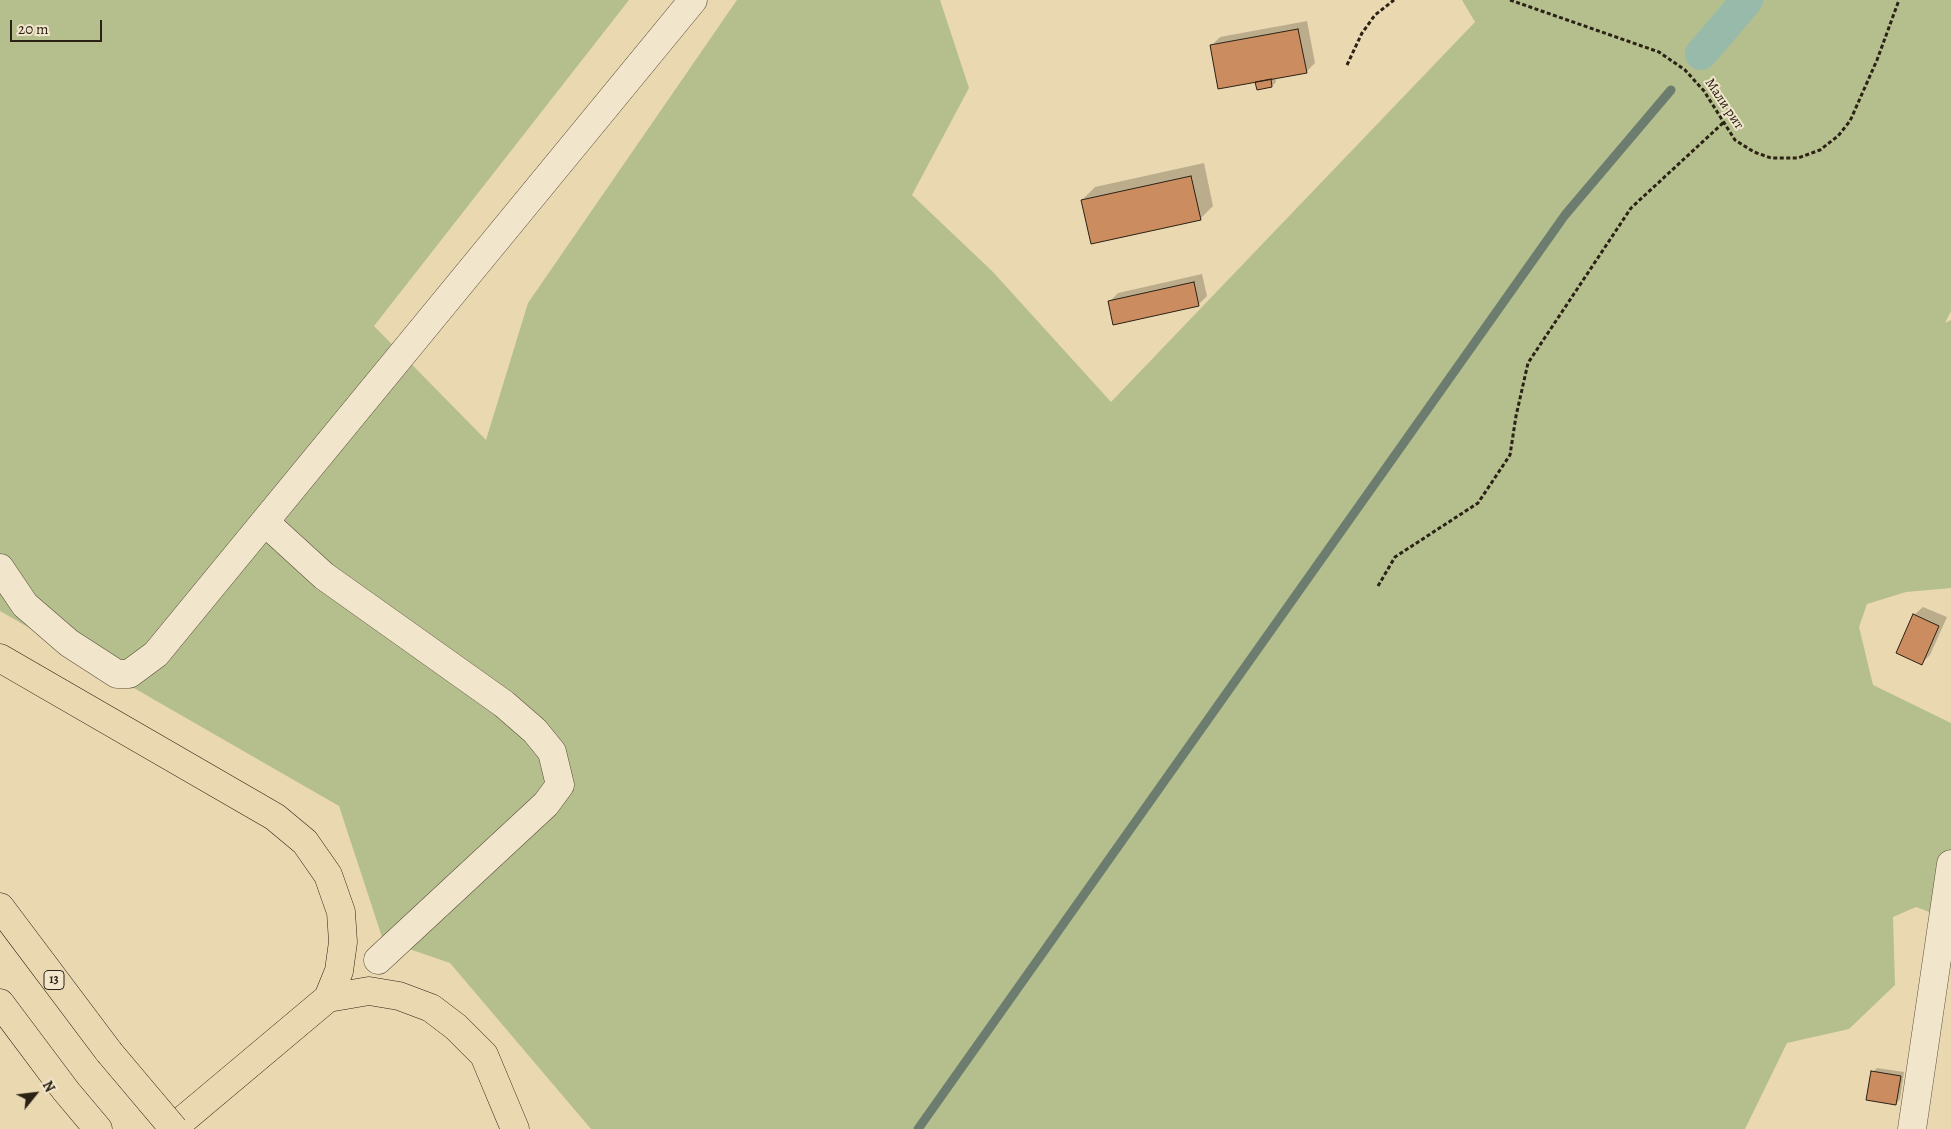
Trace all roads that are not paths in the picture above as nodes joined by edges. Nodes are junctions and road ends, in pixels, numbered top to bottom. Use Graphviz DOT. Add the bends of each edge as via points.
graph roads {
  1 [pos="694,0"];
  2 [pos="266,523"];
  3 [pos="0,568"];
  4 [pos="0,658"];
  5 [pos="1951,864"];
  6 [pos="0,907"];
  7 [pos="1947,939"];
  8 [pos="378,960"];
  9 [pos="328,998"];
  10 [pos="0,1003"];
  11 [pos="98,1129"];
  12 [pos="173,1129"];
  13 [pos="515,1129"];
  14 [pos="1912,1129"];
  1 -- 2 [label="street"];
  2 -- 3 [label="street" via="156,654 129,674 117,674 69,643 25,605"];
  2 -- 8 [label="street" via="324,576 504,704 536,731 552,752 560,786 546,804"];
  4 -- 9 [label="highway" via="276,817 305,842 328,875 341,912 343,942 339,971"];
  5 -- 7 [label="street"];
  6 -- 12 [label="highway, 13, bridge" via="109,1052"];
  7 -- 14 [label="street"];
  9 -- 12 [label="highway"];
  9 -- 13 [label="highway" via="369,990 399,996 431,1008 484,1055"];
  10 -- 11 [label="highway"];
}
